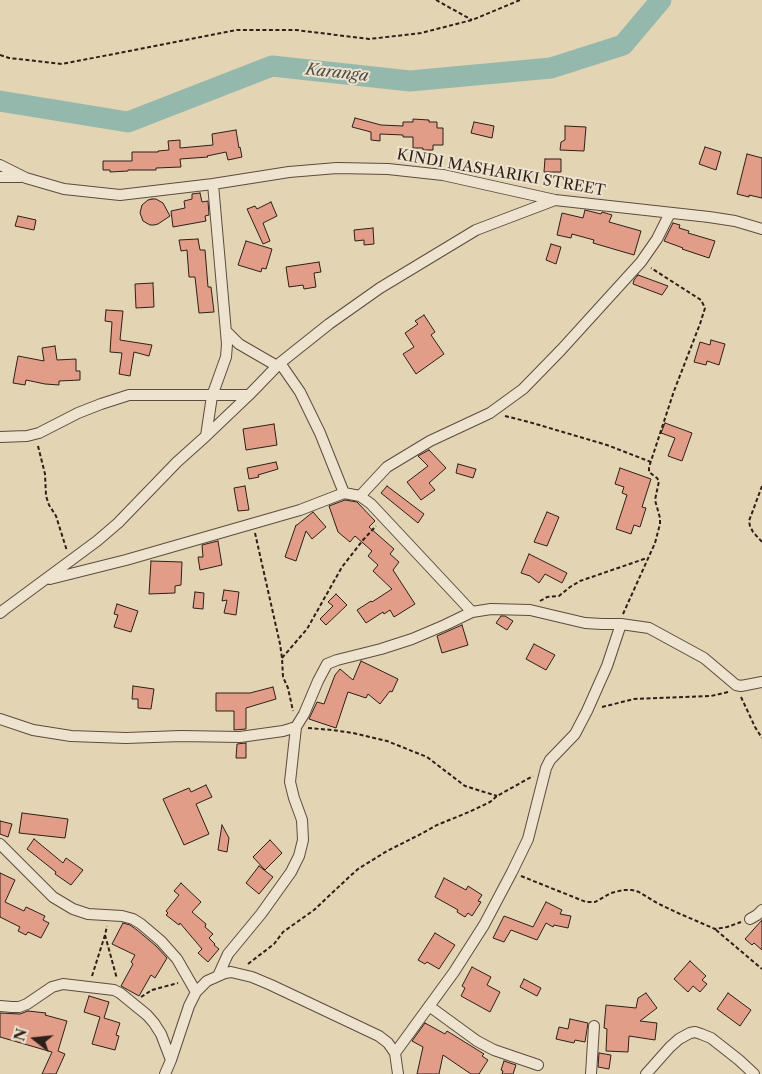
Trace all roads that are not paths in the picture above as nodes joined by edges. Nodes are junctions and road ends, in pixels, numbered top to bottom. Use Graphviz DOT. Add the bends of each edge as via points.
graph roads {
  1 [pos="0,165"];
  2 [pos="0,177"];
  3 [pos="26,178"];
  4 [pos="213,184"];
  5 [pos="555,200"];
  6 [pos="670,213"];
  7 [pos="762,229"];
  8 [pos="226,331"];
  9 [pos="278,365"];
  10 [pos="250,395"];
  11 [pos="212,396"];
  12 [pos="206,436"];
  13 [pos="0,437"];
  14 [pos="344,493"];
  15 [pos="360,496"];
  16 [pos="44,580"];
  17 [pos="472,612"];
  18 [pos="0,614"];
  19 [pos="619,624"];
  20 [pos="762,682"];
  21 [pos="0,719"];
  22 [pos="293,728"];
  23 [pos="0,844"];
  24 [pos="762,910"];
  25 [pos="750,919"];
  26 [pos="218,976"];
  27 [pos="196,992"];
  28 [pos="0,1006"];
  29 [pos="429,1006"];
  30 [pos="594,1026"];
  31 [pos="395,1053"];
  32 [pos="171,1060"];
  33 [pos="538,1065"];
  34 [pos="165,1074"];
  35 [pos="398,1074"];
  36 [pos="591,1074"];
  37 [pos="646,1074"];
  38 [pos="754,1074"];
  1 -- 3 [label="street, KINDI MASHARIKI STREET"];
  2 -- 3 [label="street"];
  3 -- 4 [label="street, KINDI MASHARIKI STREET" via="64,189 120,196"];
  4 -- 5 [label="street, KINDI MASHARIKI STREET" via="337,168 388,169 443,175"];
  4 -- 8 [label="street"];
  5 -- 6 [label="street, KINDI MASHARIKI STREET"];
  5 -- 9 [label="street" via="476,230 442,250 380,288"];
  6 -- 7 [label="street, KINDI MASHARIKI STREET" via="710,217"];
  6 -- 15 [label="street" via="640,262 523,389 490,413 430,440 387,467"];
  8 -- 9 [label="street" via="239,344"];
  8 -- 11 [label="street" via="226,357"];
  9 -- 10 [label="street"];
  9 -- 14 [label="street" via="300,392"];
  10 -- 11 [label="street"];
  10 -- 12 [label="street"];
  11 -- 12 [label="street"];
  11 -- 13 [label="street" via="129,396 78,412 34,434"];
  12 -- 16 [label="street" via="118,523"];
  14 -- 15 [label="street"];
  14 -- 16 [label="street" via="300,510"];
  15 -- 17 [label="street" via="372,504"];
  16 -- 18 [label="street"];
  17 -- 19 [label="street" via="530,610 585,623"];
  17 -- 22 [label="street" via="412,639 327,664 304,714"];
  19 -- 20 [label="street" via="650,628 704,658 737,688"];
  19 -- 29 [label="street" via="607,666 587,711 575,734 546,768 528,839 512,872 484,925"];
  21 -- 22 [label="street" via="33,730 72,736 126,738 240,737"];
  22 -- 26 [label="street" via="290,782 302,820 303,840 299,856 261,914 228,954"];
  23 -- 27 [label="street" via="53,897 73,909 88,914 122,916 141,924 177,959"];
  24 -- 25 [label="street"];
  26 -- 27 [label="street"];
  26 -- 31 [label="street" via="237,972 272,985 379,1036"];
  27 -- 32 [label="street"];
  28 -- 32 [label="street" via="28,1004 63,984 114,990 148,1015 161,1034"];
  29 -- 31 [label="street"];
  29 -- 33 [label="street" via="477,1042"];
  30 -- 36 [label="street"];
  31 -- 35 [label="street"];
  32 -- 34 [label="street"];
  37 -- 38 [label="street" via="679,1039 695,1032 711,1038"];
}
